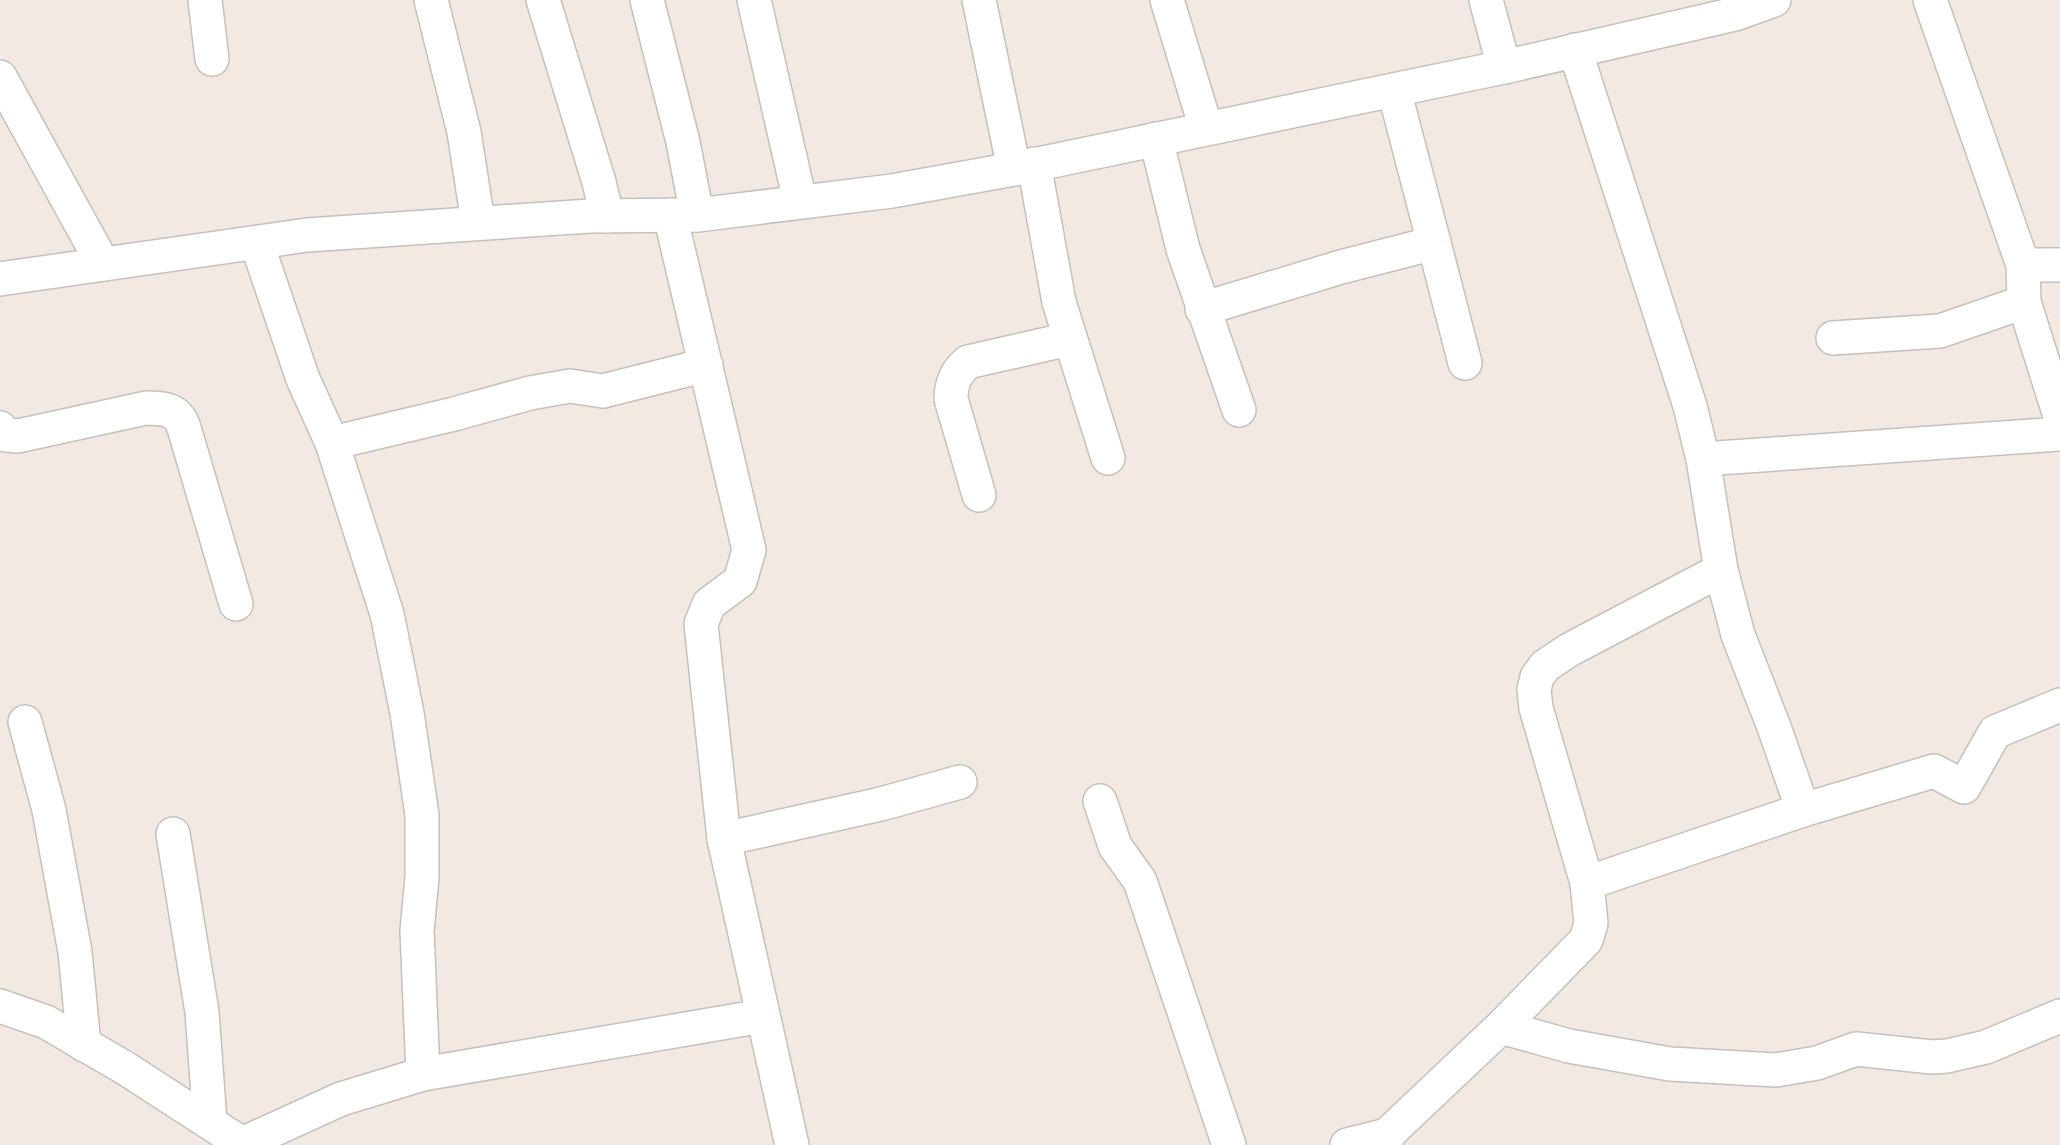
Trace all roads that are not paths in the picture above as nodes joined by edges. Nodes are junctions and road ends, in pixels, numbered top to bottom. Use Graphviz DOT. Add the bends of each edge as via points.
graph roads {
  1 [pos="206,0"];
  2 [pos="431,0"];
  3 [pos="543,0"];
  4 [pos="647,0"];
  5 [pos="754,0"];
  6 [pos="979,0"];
  7 [pos="1167,0"];
  8 [pos="1486,0"];
  9 [pos="1774,0"];
  10 [pos="1930,0"];
  11 [pos="1575,50"];
  12 [pos="212,59"];
  13 [pos="1504,67"];
  14 [pos="0,77"];
  15 [pos="1394,90"];
  16 [pos="1206,128"];
  17 [pos="1156,139"];
  18 [pos="1024,167"];
  19 [pos="800,201"];
  20 [pos="684,215"];
  21 [pos="606,216"];
  22 [pos="478,222"];
  23 [pos="1434,243"];
  24 [pos="257,244"];
  25 [pos="103,264"];
  26 [pos="2024,265"];
  27 [pos="2060,265"];
  28 [pos="0,279"];
  29 [pos="2024,302"];
  30 [pos="1202,309"];
  31 [pos="1833,338"];
  32 [pos="1069,339"];
  33 [pos="1465,363"];
  34 [pos="706,365"];
  35 [pos="1239,410"];
  36 [pos="2060,416"];
  37 [pos="0,428"];
  38 [pos="2060,434"];
  39 [pos="332,442"];
  40 [pos="1108,458"];
  41 [pos="1703,459"];
  42 [pos="979,495"];
  43 [pos="1721,570"];
  44 [pos="236,604"];
  45 [pos="2060,705"];
  46 [pos="25,722"];
  47 [pos="960,782"];
  48 [pos="1100,801"];
  49 [pos="1803,810"];
  50 [pos="173,834"];
  51 [pos="724,838"];
  52 [pos="1587,883"];
  53 [pos="0,1006"];
  54 [pos="762,1016"];
  55 [pos="2060,1016"];
  56 [pos="1501,1027"];
  57 [pos="84,1045"];
  58 [pos="423,1074"];
  59 [pos="210,1122"];
  60 [pos="1387,1140"];
  61 [pos="243,1144"];
  62 [pos="792,1145"];
  63 [pos="1229,1145"];
  64 [pos="1347,1145"];
  1 -- 12 [label="street"];
  2 -- 22 [label="street" via="464,132"];
  3 -- 21 [label="street"];
  4 -- 20 [label="street" via="683,142"];
  5 -- 19 [label="street"];
  6 -- 18 [label="street"];
  7 -- 16 [label="street"];
  8 -- 13 [label="street"];
  9 -- 11 [label="street" via="1735,14"];
  10 -- 26 [label="street"];
  11 -- 13 [label="street"];
  11 -- 41 [label="street"];
  13 -- 15 [label="street"];
  14 -- 25 [label="street"];
  15 -- 16 [label="street"];
  15 -- 23 [label="street"];
  16 -- 17 [label="street"];
  17 -- 18 [label="street"];
  17 -- 30 [label="street"];
  18 -- 19 [label="street" via="892,191"];
  18 -- 32 [label="street"];
  19 -- 20 [label="street"];
  20 -- 21 [label="street"];
  20 -- 34 [label="street"];
  21 -- 22 [label="street"];
  22 -- 24 [label="street" via="307,235"];
  23 -- 30 [label="street"];
  23 -- 33 [label="street"];
  24 -- 25 [label="street"];
  24 -- 39 [label="street" via="303,379"];
  25 -- 28 [label="street"];
  26 -- 27 [label="street"];
  26 -- 29 [label="street"];
  29 -- 31 [label="street" via="1940,331"];
  29 -- 36 [label="street"];
  30 -- 35 [label="street"];
  32 -- 40 [label="street"];
  32 -- 42 [label="street" via="968,362 959,370 951,386 951,399"];
  34 -- 39 [label="street" via="603,391 547,389"];
  34 -- 51 [label="street" via="749,550 740,580 709,604 701,624"];
  37 -- 44 [label="street" via="6,435 18,436 146,408 176,413 184,428"];
  38 -- 41 [label="street"];
  39 -- 58 [label="street" via="387,614 422,815 417,932"];
  41 -- 43 [label="street"];
  43 -- 49 [label="street" via="1738,635"];
  43 -- 52 [label="street" via="1569,650 1545,666 1537,677 1536,708"];
  45 -- 49 [label="street" via="1995,732 1964,787 1934,771"];
  46 -- 57 [label="street" via="49,810 74,941"];
  47 -- 51 [label="street" via="881,804"];
  48 -- 63 [label="street" via="1115,846 1140,881"];
  49 -- 52 [label="street"];
  50 -- 59 [label="street" via="202,1012"];
  51 -- 54 [label="street"];
  52 -- 56 [label="street" via="1591,923 1586,940"];
  53 -- 57 [label="street" via="46,1022"];
  54 -- 58 [label="street"];
  54 -- 62 [label="street"];
  55 -- 56 [label="street" via="1986,1047 1947,1056 1856,1049 1817,1063 1776,1070 1670,1064 1569,1046"];
  56 -- 60 [label="street"];
  57 -- 59 [label="street"];
  58 -- 61 [label="street" via="341,1099"];
  59 -- 61 [label="street"];
  60 -- 64 [label="street"];
}
